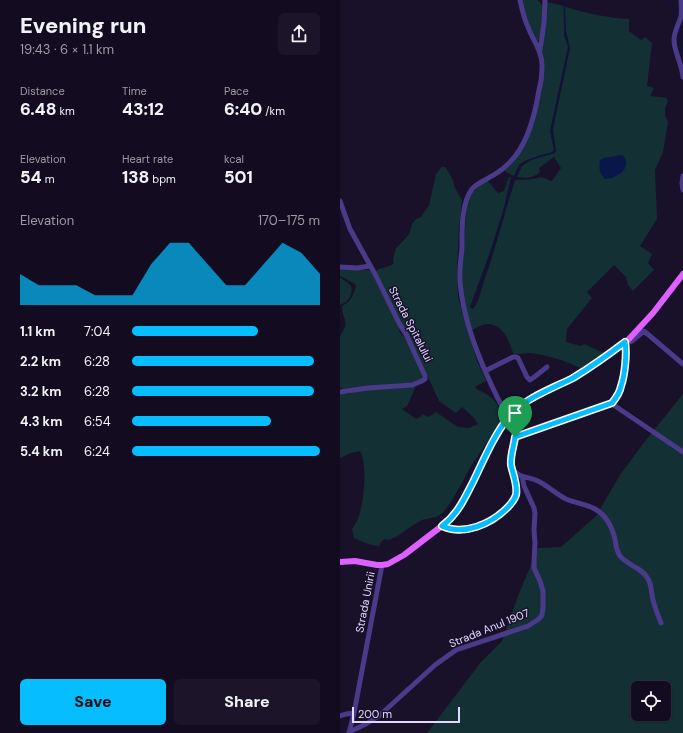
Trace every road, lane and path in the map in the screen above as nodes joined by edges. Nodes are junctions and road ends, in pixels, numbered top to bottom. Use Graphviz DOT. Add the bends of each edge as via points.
graph roads {
  1 [pos="520,0"];
  2 [pos="545,0"];
  3 [pos="681,0"];
  4 [pos="540,51"];
  5 [pos="683,77"];
  6 [pos="683,176"];
  7 [pos="683,190"];
  8 [pos="340,200"];
  9 [pos="370,266"];
  10 [pos="340,267"];
  11 [pos="683,274"];
  12 [pos="642,329"];
  13 [pos="626,341"];
  14 [pos="683,364"];
  15 [pos="547,367"];
  16 [pos="485,371"];
  17 [pos="340,392"];
  18 [pos="612,403"];
  19 [pos="508,418"];
  20 [pos="515,437"];
  21 [pos="683,452"];
  22 [pos="513,470"];
  23 [pos="522,476"];
  24 [pos="442,526"];
  25 [pos="340,562"];
  26 [pos="382,565"];
  27 [pos="661,623"];
  28 [pos="354,713"];
  29 [pos="340,716"];
  30 [pos="349,732"];
  1 -- 4 [label="street" via="528,27"];
  2 -- 4 [label="street"];
  3 -- 5 [label="street" via="681,15 674,40"];
  4 -- 16 [label="street" via="542,69 536,110 522,147 509,164 473,188 463,216 459,267 462,296 470,330"];
  6 -- 7 [label="street"];
  8 -- 9 [label="street, Strada Spitalului" via="350,229"];
  9 -- 10 [label="street"];
  9 -- 17 [label="street, Strada Spitalului" via="411,343 425,379 412,385"];
  11 -- 12 [label="main road, Strada Unirii"];
  12 -- 13 [label="main road, Strada Unirii"];
  12 -- 14 [label="street"];
  13 -- 18 [label="street" via="621,387"];
  13 -- 19 [label="main road, Strada Unirii" via="589,368 523,404"];
  15 -- 16 [label="street" via="530,380 518,358 513,357"];
  16 -- 19 [label="street"];
  18 -- 20 [label="street"];
  18 -- 21 [label="street"];
  19 -- 20 [label="street"];
  19 -- 24 [label="main road, Strada Unirii" via="489,448 459,508"];
  20 -- 22 [label="street" via="511,457"];
  22 -- 23 [label="street"];
  22 -- 24 [label="street" via="516,488 514,500 496,518 475,528 447,529"];
  23 -- 27 [label="street" via="538,481 568,500 594,508 604,516 613,530 621,557 648,578"];
  23 -- 30 [label="street, Strada Anul 1907" via="535,513 534,568 543,590 542,615 528,626 456,650 435,665 376,718"];
  24 -- 26 [label="main road, Strada Unirii" via="404,555"];
  25 -- 26 [label="main road" via="359,561"];
  26 -- 28 [label="street, Strada Unirii"];
  28 -- 29 [label="street"];
  28 -- 30 [label="street, Strada Unirii"];
}
